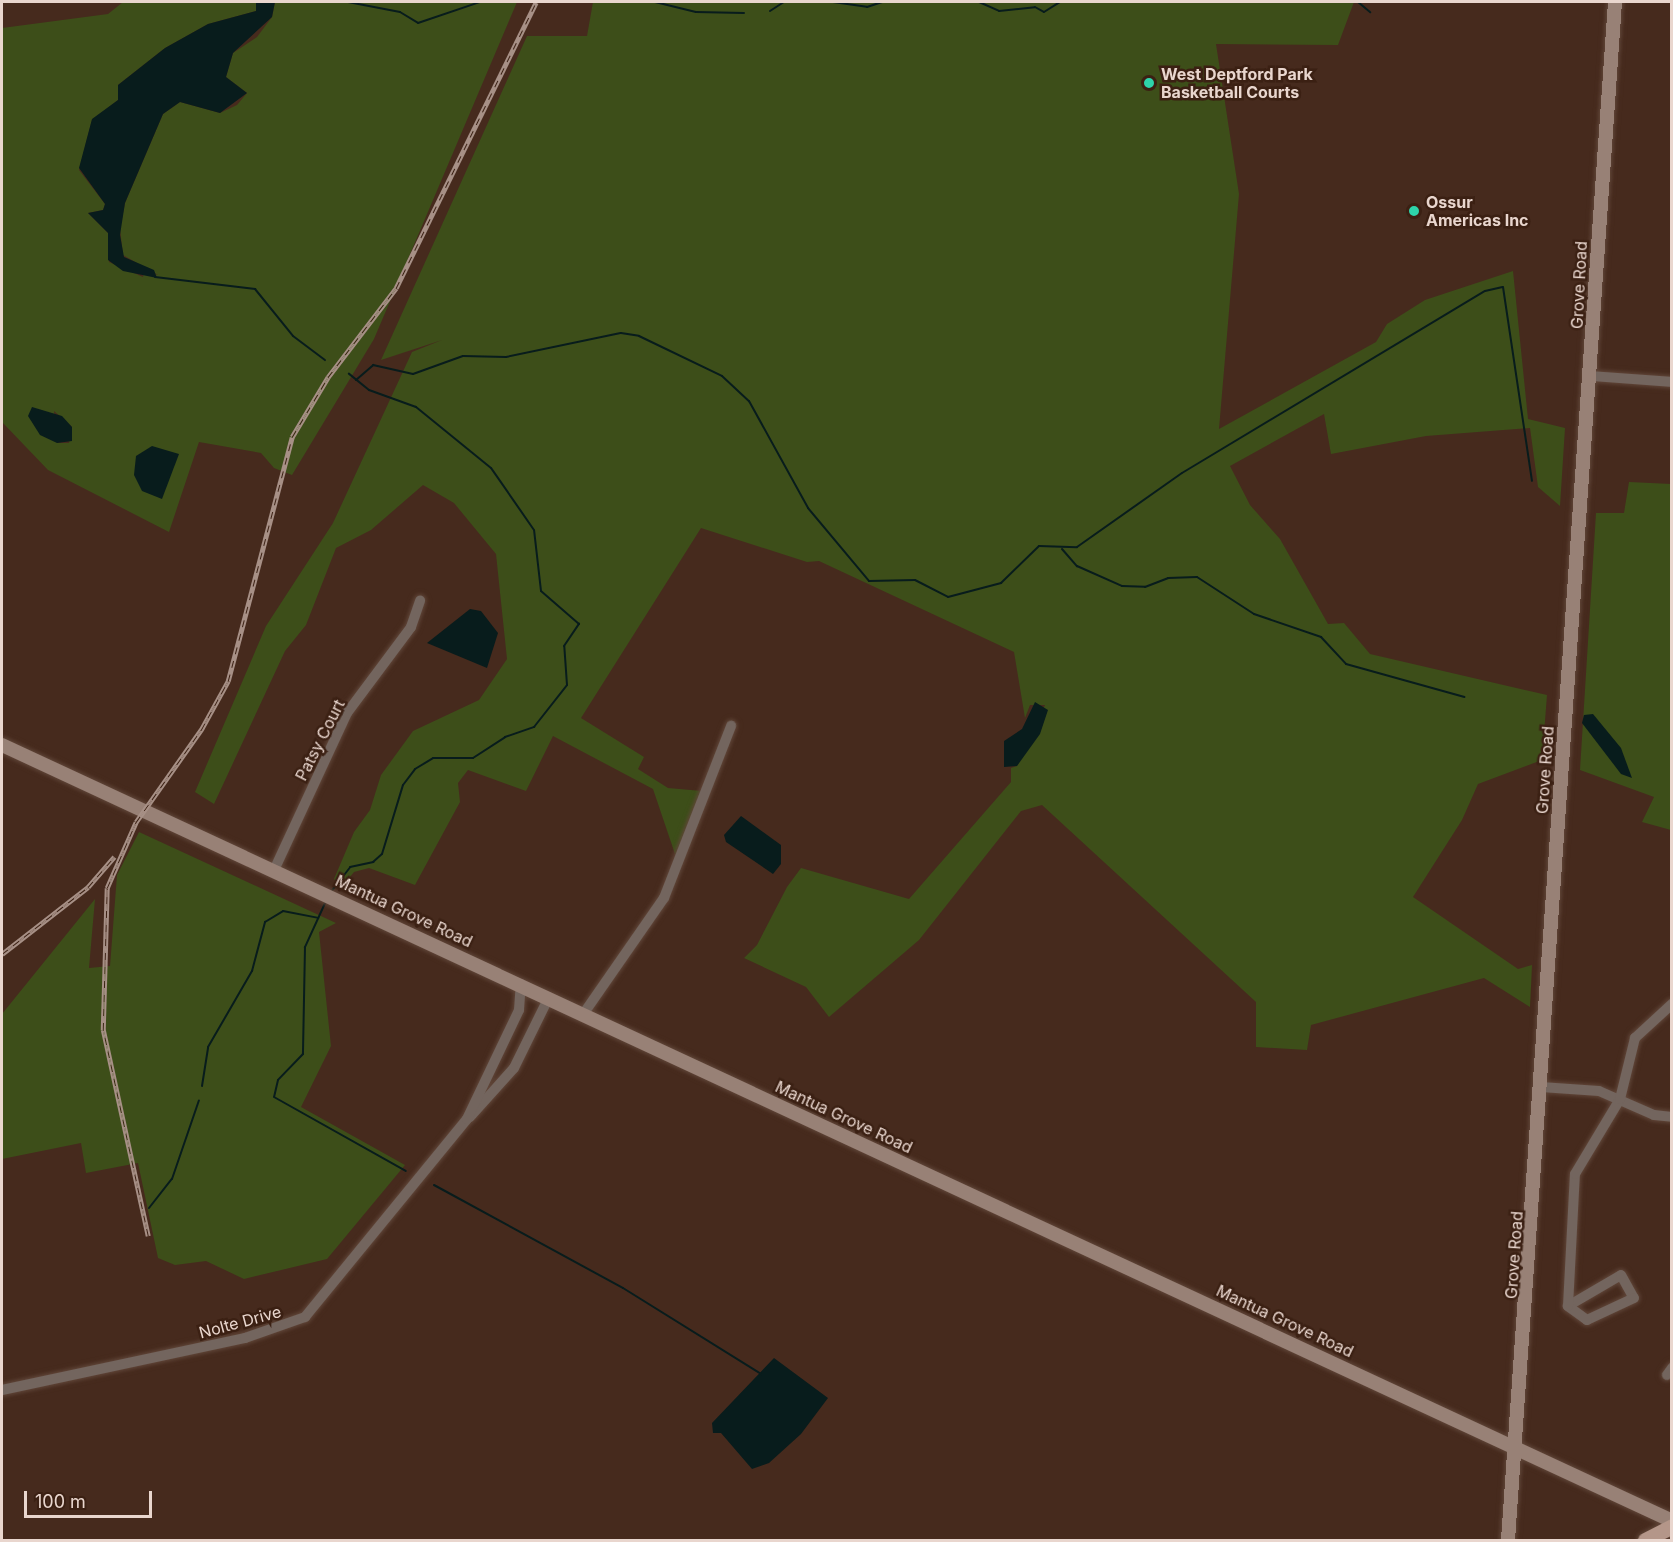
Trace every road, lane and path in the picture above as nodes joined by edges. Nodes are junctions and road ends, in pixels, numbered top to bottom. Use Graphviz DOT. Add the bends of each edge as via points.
graph roads {
  1 [pos="1615,2"];
  2 [pos="1591,376"];
  3 [pos="1671,382"];
  4 [pos="420,602"];
  5 [pos="731,726"];
  6 [pos="2,745"];
  7 [pos="274,868"];
  8 [pos="521,984"];
  9 [pos="549,997"];
  10 [pos="1671,1004"];
  11 [pos="584,1013"];
  12 [pos="1541,1087"];
  13 [pos="1620,1099"];
  14 [pos="1671,1117"];
  15 [pos="467,1119"];
  16 [pos="1568,1306"];
  17 [pos="2,1390"];
  18 [pos="1516,1449"];
  19 [pos="1671,1521"];
  20 [pos="1671,1526"];
  21 [pos="1508,1540"];
  22 [pos="1645,1540"];
  1 -- 2 [label="main road, Grove Road"];
  2 -- 3 [label="street"];
  2 -- 12 [label="main road, Grove Road"];
  4 -- 7 [label="street, Patsy Court" via="411,627 347,714"];
  5 -- 11 [label="street" via="664,898"];
  6 -- 7 [label="main road, Mantua Grove Road"];
  7 -- 8 [label="main road, Mantua Grove Road"];
  8 -- 9 [label="main road, Mantua Grove Road"];
  8 -- 15 [label="street, Nolte Drive" via="519,1010"];
  9 -- 11 [label="main road, Mantua Grove Road"];
  9 -- 15 [label="street, Nolte Drive" via="514,1068"];
  10 -- 13 [label="street" via="1635,1038"];
  11 -- 18 [label="main road, Mantua Grove Road"];
  12 -- 13 [label="street" via="1599,1090"];
  12 -- 18 [label="main road, Grove Road"];
  13 -- 14 [label="street" via="1654,1115"];
  13 -- 16 [label="street" via="1575,1174"];
  15 -- 17 [label="street, Nolte Drive" via="304,1317 245,1338"];
  16 -- 16 [label="street" via="1587,1320 1634,1298 1621,1275"];
  18 -- 19 [label="main road, Mantua Grove Road"];
  18 -- 21 [label="main road, Grove Road"];
  20 -- 22 [label="main road"];
}
